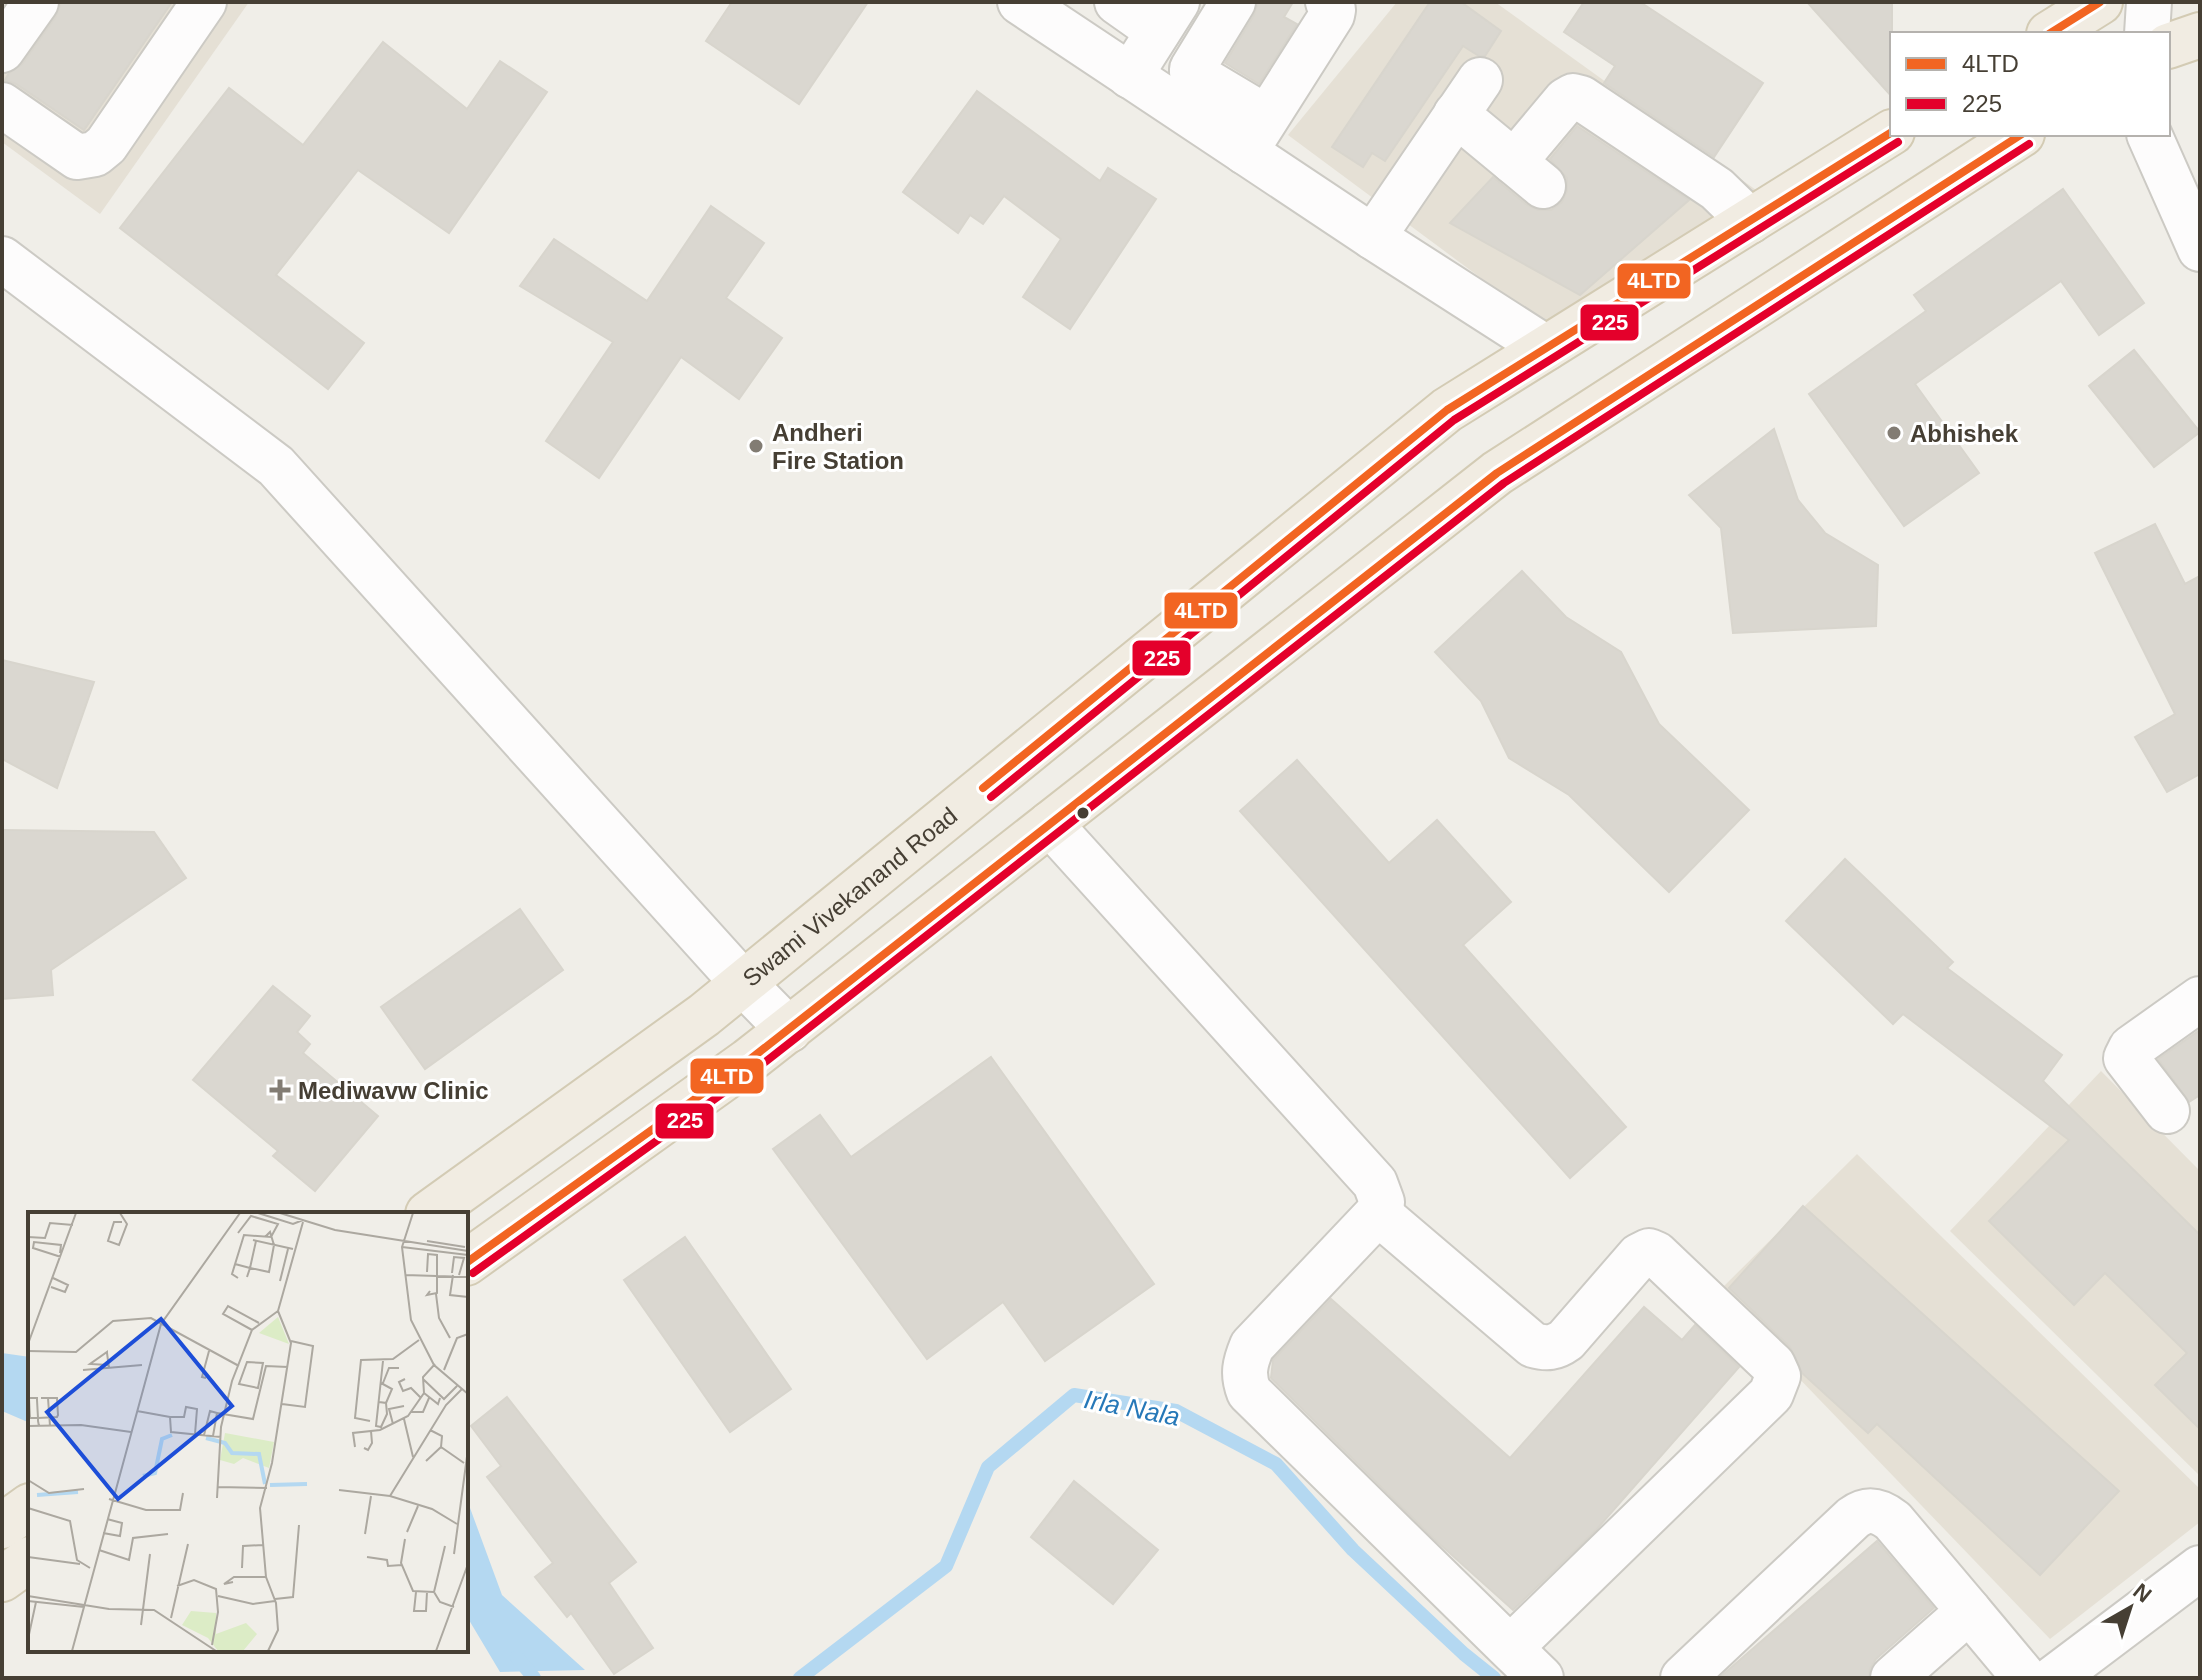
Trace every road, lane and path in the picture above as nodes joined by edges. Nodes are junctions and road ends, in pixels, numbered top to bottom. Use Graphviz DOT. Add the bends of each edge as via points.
graph roads {
  1 [pos="36,2"];
  2 [pos="204,2"];
  3 [pos="1020,2"];
  4 [pos="1117,2"];
  5 [pos="1233,2"];
  6 [pos="1328,2"];
  7 [pos="2100,2"];
  8 [pos="2149,2"];
  9 [pos="1167,16"];
  10 [pos="2052,32"];
  11 [pos="2147,32"];
  12 [pos="2200,35"];
  13 [pos="2170,45"];
  14 [pos="2,50"];
  15 [pos="1130,76"];
  16 [pos="2,105"];
  17 [pos="1890,133"];
  18 [pos="1256,135"];
  19 [pos="2019,136"];
  20 [pos="2150,136"];
  21 [pos="1750,221"];
  22 [pos="1373,237"];
  23 [pos="2200,249"];
  24 [pos="2,259"];
  25 [pos="1546,348"];
  26 [pos="1050,824"];
  27 [pos="743,983"];
  28 [pos="2200,999"];
  29 [pos="789,1030"];
  30 [pos="2167,1111"];
  31 [pos="431,1212"];
  32 [pos="1378,1213"];
  33 [pos="468,1262"];
  34 [pos="28,1507"];
  35 [pos="2,1526"];
  36 [pos="28,1560"];
  37 [pos="2200,1568"];
  38 [pos="2,1579"];
  39 [pos="1969,1611"];
  40 [pos="1510,1648"];
  41 [pos="1541,1678"];
  42 [pos="1683,1678"];
  43 [pos="1893,1678"];
  44 [pos="2025,1678"];
  45 [pos="2054,1678"];
  1 -- 14 [label="street"];
  2 -- 16 [label="street" via="95,154 77,157"];
  3 -- 15 [label="street"];
  4 -- 9 [label="street"];
  5 -- 18 [label="street" via="1192,73"];
  6 -- 18 [label="street" via="1332,15"];
  7 -- 10 [label="main road"];
  8 -- 11 [label="street"];
  9 -- 15 [label="street"];
  12 -- 13 [label="main road"];
  15 -- 18 [label="street"];
  17 -- 21 [label="main road, Swami Vivekanand Road"];
  18 -- 22 [label="street"];
  19 -- 26 [label="main road" via="1497,473"];
  20 -- 23 [label="street"];
  21 -- 22 [label="street" via="1717,189 1573,96 1566,100 1528,174 1468,97"];
  21 -- 25 [label="main road, Swami Vivekanand Road"];
  22 -- 25 [label="street"];
  24 -- 27 [label="street" via="276,466"];
  25 -- 27 [label="main road, Swami Vivekanand Road" via="1447,410"];
  26 -- 29 [label="main road"];
  26 -- 32 [label="street" via="1375,1183 1382,1202"];
  27 -- 29 [label="street"];
  27 -- 31 [label="main road, Swami Vivekanand Road"];
  28 -- 30 [label="street" via="2131,1048 2126,1058"];
  29 -- 33 [label="main road"];
  32 -- 40 [label="street" via="1252,1346 1244,1379 1249,1392"];
  32 -- 40 [label="street" via="1533,1345 1545,1348 1566,1340 1649,1251 1773,1365 1778,1376 1771,1394"];
  34 -- 35 [label="main road"];
  36 -- 38 [label="main road"];
  37 -- 45 [label="street"];
  39 -- 42 [label="street" via="1893,1521 1883,1513 1861,1512"];
  39 -- 43 [label="street"];
  39 -- 44 [label="street"];
  40 -- 41 [label="street"];
}
